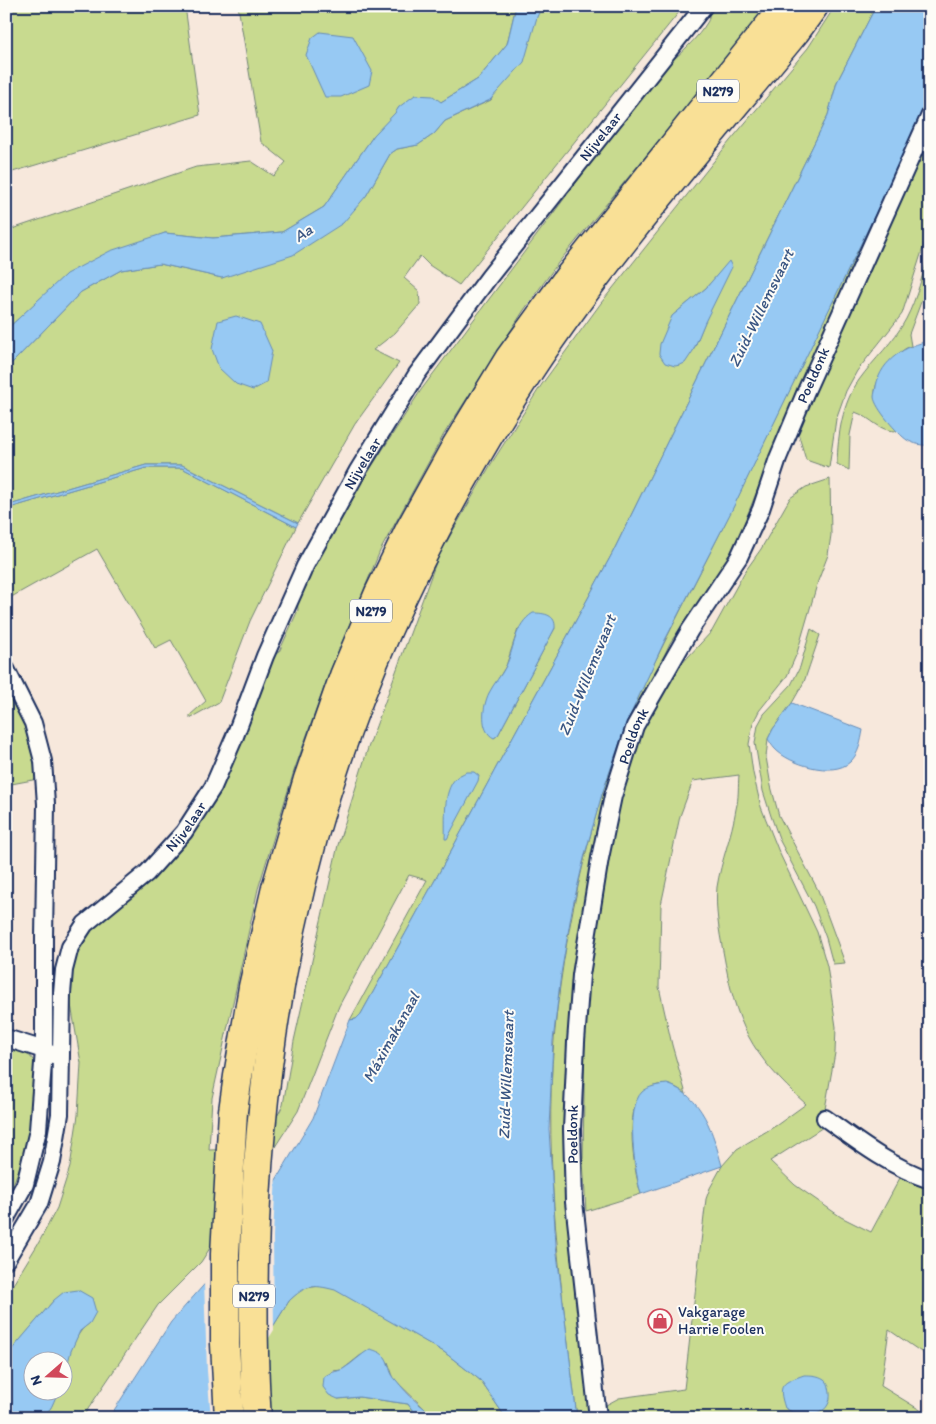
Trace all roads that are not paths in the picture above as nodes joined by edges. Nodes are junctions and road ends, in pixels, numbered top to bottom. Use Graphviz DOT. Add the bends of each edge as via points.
graph roads {
  1 [pos="704,6"];
  2 [pos="785,6"];
  3 [pos="814,6"];
  4 [pos="930,115"];
  5 [pos="6,669"];
  6 [pos="44,938"];
  7 [pos="70,946"];
  8 [pos="6,1038"];
  9 [pos="44,1050"];
  10 [pos="62,1060"];
  11 [pos="825,1118"];
  12 [pos="930,1180"];
  13 [pos="6,1218"];
  14 [pos="6,1260"];
  15 [pos="229,1418"];
  16 [pos="258,1418"];
  17 [pos="598,1418"];
  1 -- 7 [label="street, Nijvelaar" via="488,278 417,374 305,566 213,787 184,832 147,873 85,924"];
  2 -- 15 [label="highway, N279" via="568,278 509,359 397,553 344,676 308,778 266,928 233,1111 225,1254"];
  3 -- 16 [label="highway, N279" via="586,290 524,379 471,465 427,546 380,648 346,736 314,836 300,889 271,1041 255,1212"];
  4 -- 17 [label="street, Poeldonk" via="806,391 739,557 690,630 635,726 614,796 600,858 581,976 572,1129 575,1212"];
  5 -- 6 [label="street" via="33,723 42,761 46,804"];
  6 -- 7 [label="street"];
  6 -- 9 [label="street"];
  7 -- 10 [label="street, Nijvelaar" via="62,994"];
  8 -- 9 [label="street"];
  9 -- 10 [label="street"];
  9 -- 13 [label="street" via="38,1130 25,1184"];
  10 -- 14 [label="street, Nijvelaar" via="60,1114 52,1162 39,1204"];
  11 -- 12 [label="street" via="892,1163"];
}
